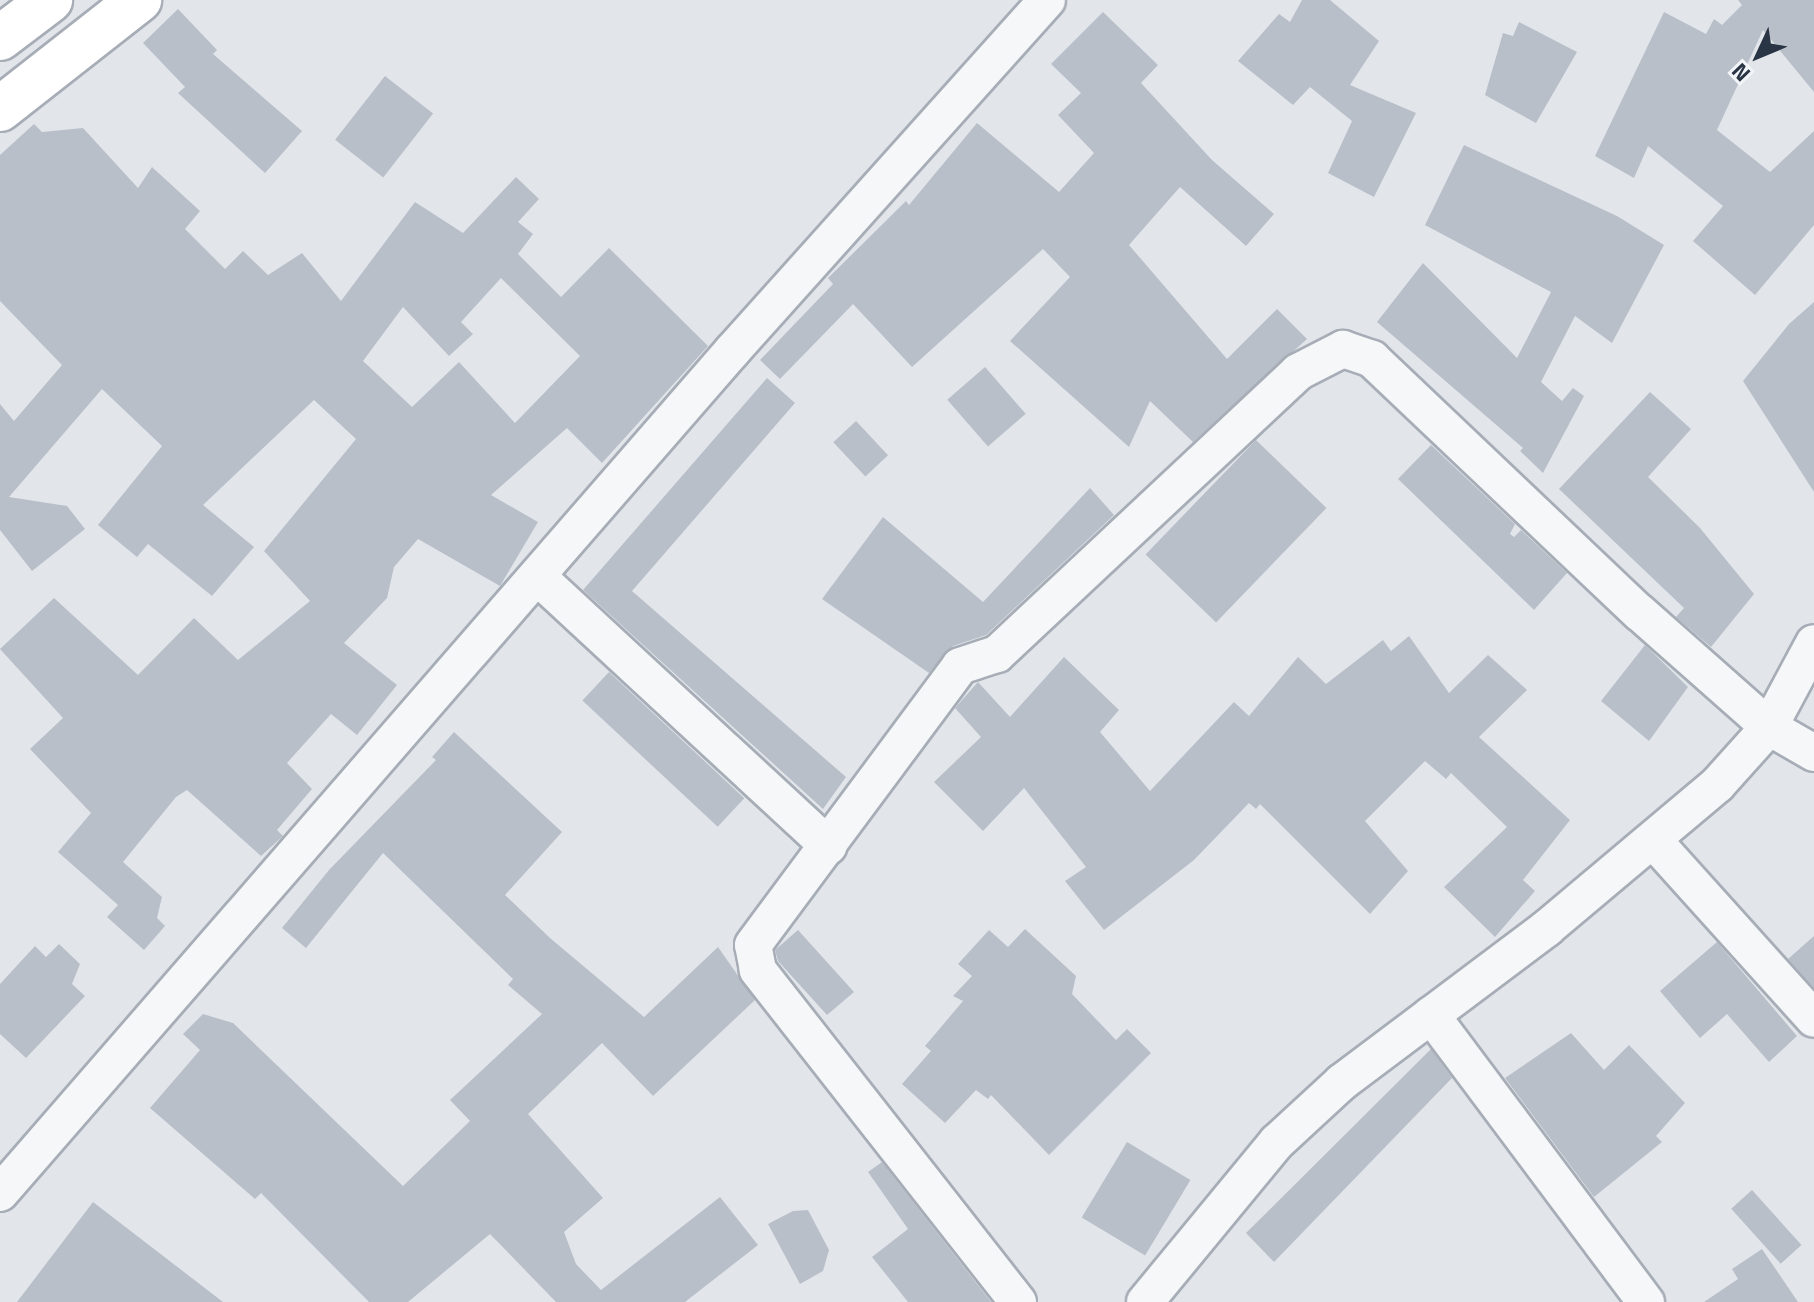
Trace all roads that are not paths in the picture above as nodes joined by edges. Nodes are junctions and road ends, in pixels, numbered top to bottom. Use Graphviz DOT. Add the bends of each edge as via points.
graph roads {
  1 [pos="50,0"];
  2 [pos="139,0"];
  3 [pos="1047,0"];
  4 [pos="0,38"];
  5 [pos="0,109"];
  6 [pos="538,577"];
  7 [pos="1814,643"];
  8 [pos="1769,727"];
  9 [pos="1814,753"];
  10 [pos="1654,841"];
  11 [pos="828,846"];
  12 [pos="1431,1015"];
  13 [pos="1814,1019"];
  14 [pos="0,1193"];
  15 [pos="1018,1302"];
  16 [pos="1145,1302"];
  17 [pos="1646,1302"];
  1 -- 4 [label="main road"];
  2 -- 5 [label="main road"];
  3 -- 6 [label="street"];
  6 -- 11 [label="street"];
  6 -- 14 [label="street"];
  7 -- 8 [label="street"];
  8 -- 9 [label="street"];
  8 -- 10 [label="street" via="1717,785"];
  8 -- 11 [label="street" via="1639,612 1372,359 1343,349 1298,372 997,654 960,666"];
  10 -- 12 [label="street"];
  10 -- 13 [label="street"];
  11 -- 15 [label="street" via="753,945 758,970"];
  12 -- 16 [label="street" via="1342,1082 1277,1142"];
  12 -- 17 [label="street"];
}
